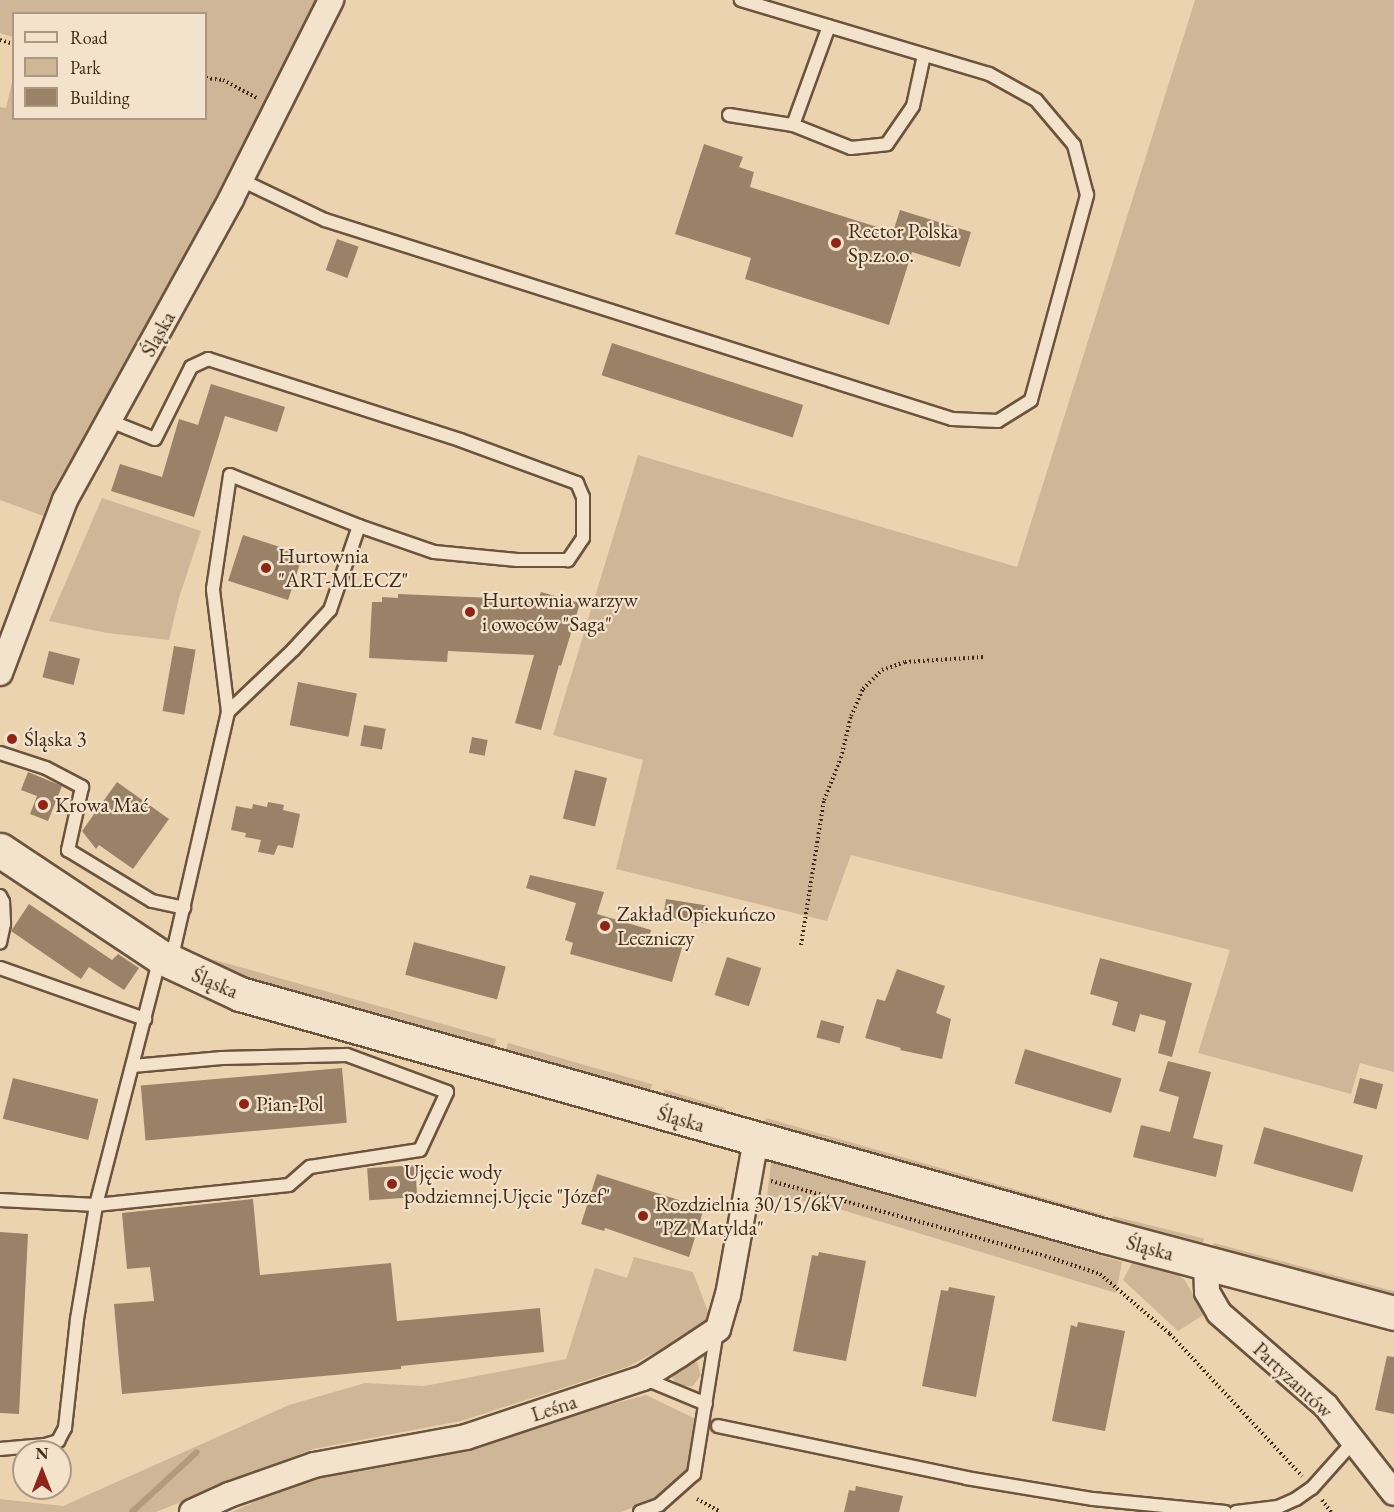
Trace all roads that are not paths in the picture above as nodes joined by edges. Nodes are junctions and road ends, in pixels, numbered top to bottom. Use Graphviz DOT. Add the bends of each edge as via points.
graph roads {
  1 [pos="331,0"];
  2 [pos="741,0"];
  3 [pos="829,26"];
  4 [pos="924,55"];
  5 [pos="729,115"];
  6 [pos="793,125"];
  7 [pos="241,180"];
  8 [pos="110,421"];
  9 [pos="359,526"];
  10 [pos="0,674"];
  11 [pos="228,712"];
  12 [pos="0,753"];
  13 [pos="0,850"];
  14 [pos="0,896"];
  15 [pos="184,908"];
  16 [pos="0,943"];
  17 [pos="166,960"];
  18 [pos="0,968"];
  19 [pos="144,1019"];
  20 [pos="132,1066"];
  21 [pos="756,1139"];
  22 [pos="0,1200"];
  23 [pos="96,1205"];
  24 [pos="1206,1263"];
  25 [pos="1394,1313"];
  26 [pos="718,1329"];
  27 [pos="643,1378"];
  28 [pos="706,1404"];
  29 [pos="718,1426"];
  30 [pos="1354,1441"];
  31 [pos="0,1449"];
  32 [pos="1394,1493"];
  33 [pos="192,1512"];
  34 [pos="640,1512"];
  35 [pos="1225,1512"];
  36 [pos="1236,1512"];
  1 -- 7 [label="street, Śląska"];
  2 -- 3 [label="lane"];
  3 -- 4 [label="lane"];
  3 -- 6 [label="lane"];
  4 -- 6 [label="lane" via="913,105 887,144 851,148"];
  4 -- 7 [label="lane" via="989,74 1036,100 1074,145 1088,195 1031,400 999,421 952,419 368,234 325,220"];
  5 -- 6 [label="lane"];
  7 -- 8 [label="street, Śląska"];
  8 -- 9 [label="lane" via="155,440 191,367 208,358 460,440 577,483 583,497 583,538 568,560 517,560 434,552"];
  8 -- 10 [label="street, Śląska" via="65,500"];
  9 -- 11 [label="lane" via="330,610"];
  9 -- 11 [label="lane" via="230,475 213,589"];
  11 -- 15 [label="lane"];
  12 -- 15 [label="lane" via="46,768 82,788 68,850 152,901"];
  13 -- 17 [label="main road, Śląska"];
  14 -- 16 [label="lane" via="4,924"];
  15 -- 17 [label="lane"];
  17 -- 19 [label="lane"];
  17 -- 21 [label="main road, Śląska" via="252,998"];
  18 -- 19 [label="lane"];
  19 -- 20 [label="lane"];
  20 -- 23 [label="lane"];
  20 -- 23 [label="lane" via="222,1058 347,1055 447,1092 420,1150 310,1167 289,1185"];
  21 -- 24 [label="main road, Śląska"];
  21 -- 26 [label="street" via="728,1295"];
  22 -- 23 [label="lane"];
  23 -- 31 [label="lane" via="77,1318 65,1428 58,1441"];
  24 -- 25 [label="main road, Śląska"];
  24 -- 30 [label="street, Partyzantów" via="1207,1292 1219,1313 1326,1406"];
  26 -- 27 [label="street, Leśna"];
  26 -- 28 [label="lane"];
  27 -- 28 [label="lane"];
  27 -- 33 [label="street, Leśna" via="466,1437 314,1465"];
  28 -- 34 [label="lane" via="694,1474 658,1506"];
  29 -- 35 [label="lane" via="966,1478 1093,1500"];
  30 -- 32 [label="street, Partyzantów"];
  30 -- 36 [label="lane" via="1296,1500 1278,1507"];
}
